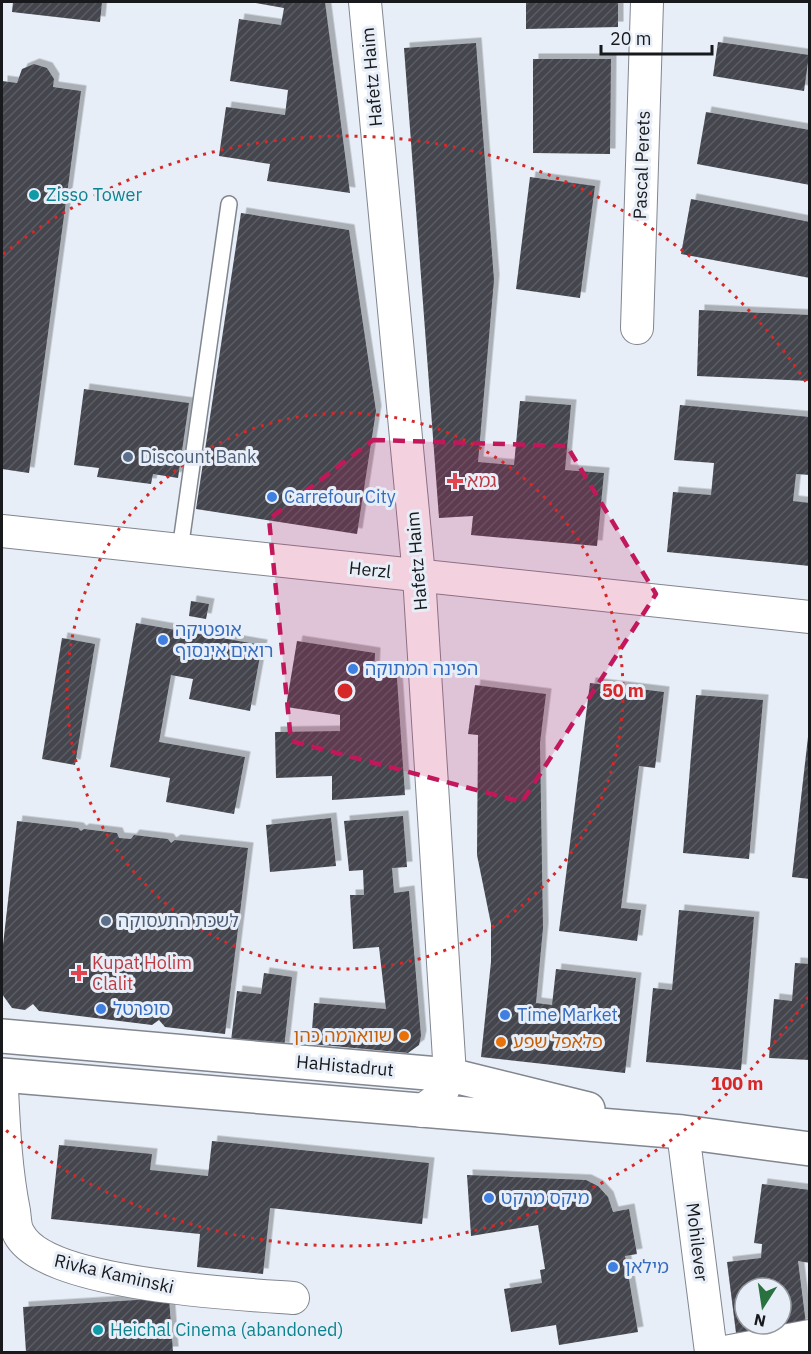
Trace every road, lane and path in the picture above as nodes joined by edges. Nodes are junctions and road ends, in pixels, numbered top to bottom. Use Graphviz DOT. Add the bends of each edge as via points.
graph roads {
  1 [pos="365,2"];
  2 [pos="647,2"];
  3 [pos="229,204"];
  4 [pos="637,328"];
  5 [pos="2,531"];
  6 [pos="180,550"];
  7 [pos="419,576"];
  8 [pos="810,617"];
  9 [pos="2,1036"];
  10 [pos="2,1075"];
  11 [pos="450,1075"];
  12 [pos="2,1089"];
  13 [pos="422,1111"];
  14 [pos="683,1132"];
  15 [pos="810,1149"];
  16 [pos="293,1298"];
  17 [pos="810,1336"];
  18 [pos="711,1353"];
  19 [pos="725,1353"];
  1 -- 7 [label="street, Hafetz Haim"];
  2 -- 4 [label="street, Pascal Perets"];
  3 -- 6 [label="lane"];
  5 -- 6 [label="street, Herzl"];
  6 -- 7 [label="street, Herzl"];
  7 -- 8 [label="street, Herzl"];
  7 -- 11 [label="street, Hafetz Haim"];
  9 -- 11 [label="street, HaHistadrut"];
  10 -- 13 [label="street, HaHistadrut"];
  11 -- 13 [label="street" via="439,1098"];
  11 -- 14 [label="street, HaHistadrut"];
  12 -- 16 [label="street, Rivka Kaminski" via="6,1174 18,1234 40,1256 87,1271 186,1291"];
  13 -- 14 [label="street, HaHistadrut"];
  14 -- 15 [label="street, HaHistadrut"];
  14 -- 18 [label="street, Mohilever"];
  17 -- 19 [label="street"];
}
